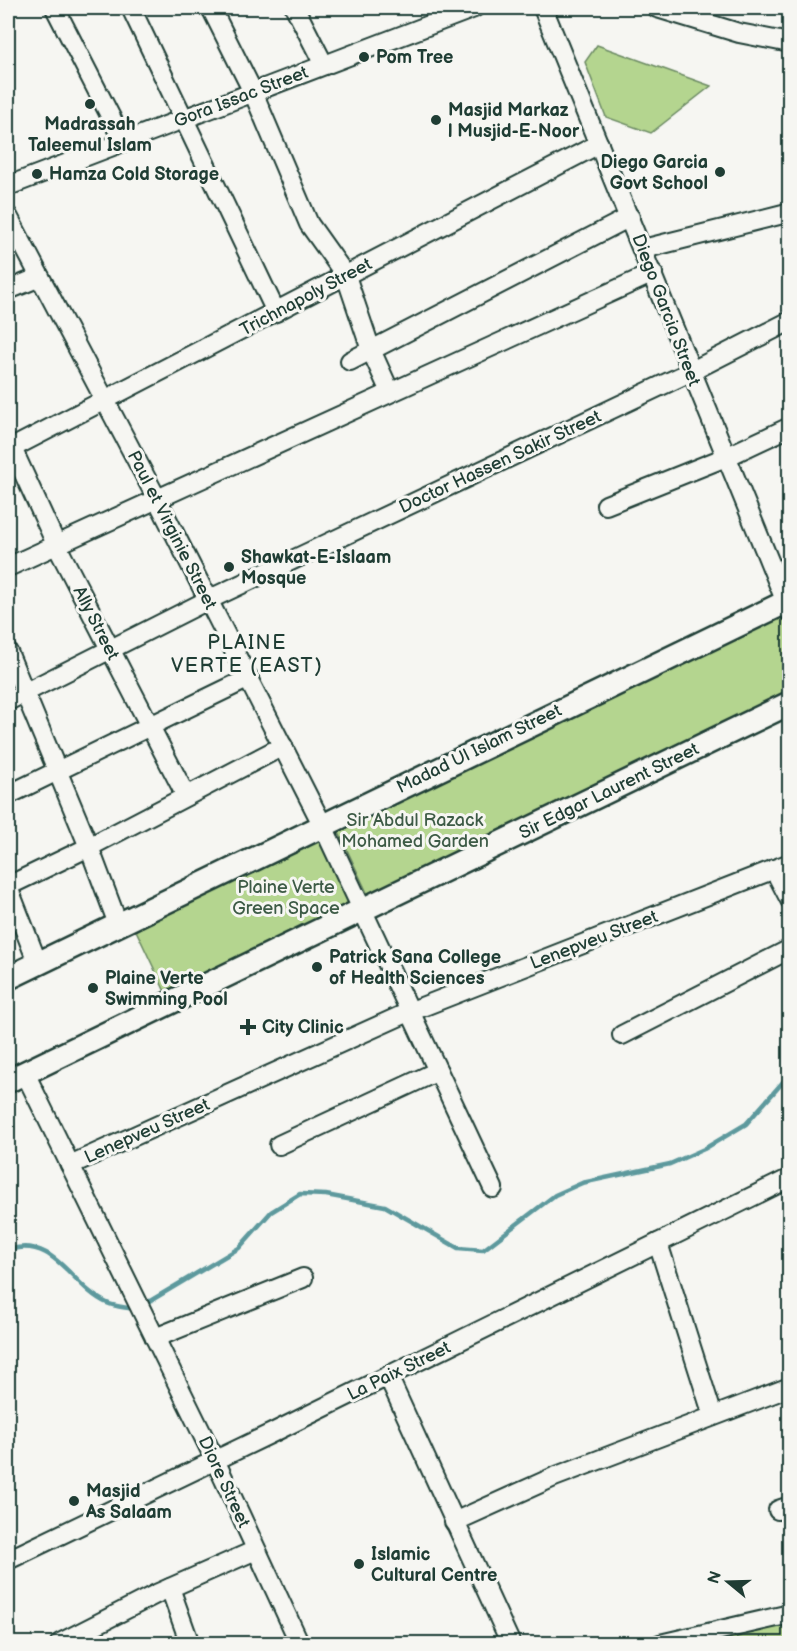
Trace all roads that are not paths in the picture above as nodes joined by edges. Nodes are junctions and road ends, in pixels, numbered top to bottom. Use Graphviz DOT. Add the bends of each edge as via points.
graph roads {
  1 [pos="55,8"];
  2 [pos="131,8"];
  3 [pos="211,8"];
  4 [pos="295,8"];
  5 [pos="474,8"];
  6 [pos="543,8"];
  7 [pos="657,8"];
  8 [pos="789,41"];
  9 [pos="324,65"];
  10 [pos="253,92"];
  11 [pos="184,118"];
  12 [pos="123,141"];
  13 [pos="599,144"];
  14 [pos="8,186"];
  15 [pos="787,213"];
  16 [pos="8,216"];
  17 [pos="630,217"];
  18 [pos="643,249"];
  19 [pos="653,273"];
  20 [pos="346,276"];
  21 [pos="40,277"];
  22 [pos="8,290"];
  23 [pos="276,312"];
  24 [pos="789,321"];
  25 [pos="370,350"];
  26 [pos="350,361"];
  27 [pos="690,372"];
  28 [pos="390,392"];
  29 [pos="106,401"];
  30 [pos="789,427"];
  31 [pos="12,448"];
  32 [pos="726,457"];
  33 [pos="157,499"];
  34 [pos="606,505"];
  35 [pos="57,546"];
  36 [pos="8,567"];
  37 [pos="208,600"];
  38 [pos="788,605"];
  39 [pos="109,649"];
  40 [pos="8,652"];
  41 [pos="249,678"];
  42 [pos="25,694"];
  43 [pos="8,701"];
  44 [pos="789,703"];
  45 [pos="152,727"];
  46 [pos="283,746"];
  47 [pos="58,772"];
  48 [pos="8,795"];
  49 [pos="186,796"];
  50 [pos="322,824"];
  51 [pos="89,847"];
  52 [pos="782,866"];
  53 [pos="8,886"];
  54 [pos="789,900"];
  55 [pos="362,911"];
  56 [pos="118,924"];
  57 [pos="789,949"];
  58 [pos="38,964"];
  59 [pos="8,978"];
  60 [pos="409,1012"];
  61 [pos="622,1035"];
  62 [pos="438,1071"];
  63 [pos="16,1077"];
  64 [pos="279,1145"];
  65 [pos="70,1165"];
  66 [pos="789,1178"];
  67 [pos="493,1188"];
  68 [pos="658,1243"];
  69 [pos="303,1278"];
  70 [pos="155,1338"];
  71 [pos="388,1376"];
  72 [pos="789,1387"];
  73 [pos="713,1416"];
  74 [pos="215,1460"];
  75 [pos="454,1522"];
  76 [pos="256,1551"];
  77 [pos="8,1560"];
  78 [pos="170,1588"];
  79 [pos="789,1614"];
  80 [pos="187,1642"];
  81 [pos="60,1643"];
  82 [pos="300,1644"];
  83 [pos="511,1644"];
  84 [pos="660,1644"];
  1 -- 12 [label="street"];
  2 -- 11 [label="street"];
  3 -- 10 [label="street"];
  4 -- 9 [label="street"];
  5 -- 9 [label="street, Gora Issac Street"];
  6 -- 13 [label="street, Diego Garcia Street"];
  7 -- 8 [label="street" via="740,33"];
  9 -- 10 [label="street, Gora Issac Street"];
  10 -- 11 [label="street, Gora Issac Street"];
  10 -- 20 [label="street" via="309,224"];
  11 -- 12 [label="street, Gora Issac Street"];
  11 -- 23 [label="street"];
  12 -- 14 [label="street, Gora Issac Street"];
  13 -- 17 [label="street, Diego Garcia Street"];
  13 -- 20 [label="street, Trichnapoly Street"];
  15 -- 18 [label="street"];
  16 -- 21 [label="street, Paul et Virginie Street"];
  17 -- 18 [label="street, Diego Garcia Street"];
  17 -- 25 [label="street"];
  18 -- 19 [label="street, Diego Garcia Street"];
  19 -- 27 [label="street, Diego Garcia Street"];
  19 -- 28 [label="street"];
  20 -- 23 [label="street, Trichnapoly Street"];
  20 -- 25 [label="street"];
  21 -- 22 [label="street"];
  21 -- 29 [label="street, Paul et Virginie Street"];
  23 -- 29 [label="street, Trichnapoly Street"];
  24 -- 27 [label="street, Doctor Hassen Sakir Street"];
  25 -- 26 [label="street"];
  25 -- 28 [label="street"];
  27 -- 32 [label="street, Diego Garcia Street"];
  27 -- 37 [label="street, Doctor Hassen Sakir Street"];
  28 -- 33 [label="street"];
  29 -- 31 [label="street, Trichnapoly Street"];
  29 -- 33 [label="street, Paul et Virginie Street"];
  30 -- 32 [label="street"];
  31 -- 35 [label="street, Ally Street"];
  32 -- 34 [label="street"];
  32 -- 38 [label="street, Diego Garcia Street"];
  33 -- 35 [label="street"];
  33 -- 37 [label="street, Paul et Virginie Street"];
  35 -- 36 [label="street"];
  35 -- 39 [label="street, Ally Street"];
  37 -- 39 [label="street, Doctor Hassen Sakir Street"];
  37 -- 41 [label="street, Paul et Virginie Street"];
  38 -- 50 [label="main road, Madad Ul Islam Street"];
  39 -- 42 [label="street, Doctor Hassen Sakir Street"];
  39 -- 45 [label="street, Ally Street"];
  40 -- 42 [label="street"];
  41 -- 45 [label="street"];
  41 -- 46 [label="street, Paul et Virginie Street"];
  42 -- 43 [label="street, Doctor Hassen Sakir Street"];
  42 -- 47 [label="street"];
  44 -- 55 [label="main road, Sir Edgar Laurent Street"];
  45 -- 47 [label="street"];
  45 -- 49 [label="street, Ally Street"];
  46 -- 49 [label="street"];
  46 -- 50 [label="street, Paul et Virginie Street"];
  47 -- 48 [label="street"];
  47 -- 51 [label="street"];
  49 -- 51 [label="street"];
  50 -- 55 [label="street, Paul et Virginie Street"];
  50 -- 56 [label="main road, Madad Ul Islam Street"];
  51 -- 53 [label="street"];
  51 -- 56 [label="street"];
  52 -- 54 [label="street"];
  52 -- 60 [label="street, Lenepveu Street"];
  53 -- 58 [label="street"];
  55 -- 60 [label="street, Paul et Virginie Street"];
  55 -- 63 [label="main road, Sir Edgar Laurent Street"];
  56 -- 58 [label="main road, Madad Ul Islam Street"];
  57 -- 61 [label="street"];
  58 -- 59 [label="main road, Madad Ul Islam Street"];
  60 -- 62 [label="street, Paul et Virginie Street"];
  60 -- 65 [label="street, Lenepveu Street"];
  62 -- 64 [label="street"];
  62 -- 67 [label="street, Paul et Virginie Street"];
  63 -- 65 [label="street"];
  65 -- 70 [label="street, Diore Street"];
  66 -- 68 [label="street, La Paix Street"];
  68 -- 71 [label="street, La Paix Street"];
  68 -- 73 [label="street"];
  69 -- 70 [label="street"];
  70 -- 74 [label="street, Diore Street"];
  71 -- 74 [label="street, La Paix Street"];
  71 -- 75 [label="street"];
  72 -- 73 [label="street"];
  73 -- 75 [label="street" via="554,1477"];
  74 -- 76 [label="street, Diore Street"];
  74 -- 77 [label="street, La Paix Street"];
  75 -- 83 [label="street"];
  76 -- 78 [label="street"];
  76 -- 82 [label="street, Diore Street"];
  78 -- 80 [label="street"];
  78 -- 81 [label="street"];
  79 -- 84 [label="street"];
}
